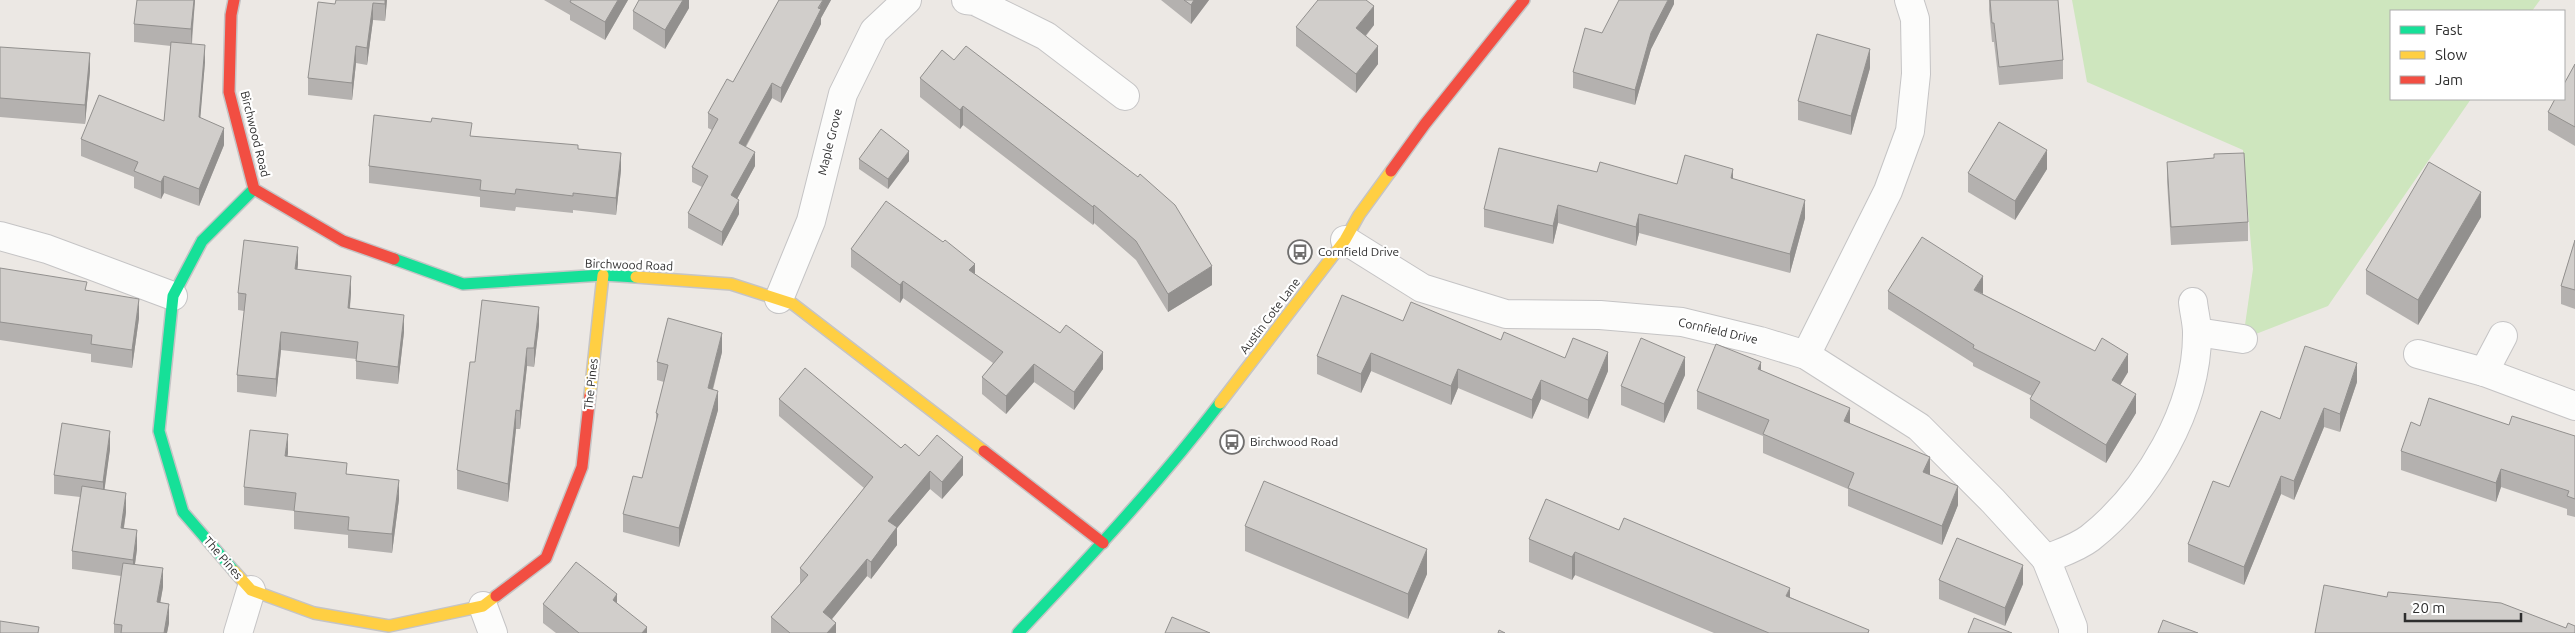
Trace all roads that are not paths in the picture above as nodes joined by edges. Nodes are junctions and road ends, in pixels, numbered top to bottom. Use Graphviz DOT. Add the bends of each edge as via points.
graph roads {
  1 [pos="234,0"];
  2 [pos="907,0"];
  3 [pos="966,0"];
  4 [pos="1524,0"];
  5 [pos="1909,0"];
  6 [pos="1125,96"];
  7 [pos="254,189"];
  8 [pos="0,236"];
  9 [pos="1345,240"];
  10 [pos="603,275"];
  11 [pos="173,296"];
  12 [pos="779,299"];
  13 [pos="2193,302"];
  14 [pos="2198,332"];
  15 [pos="2503,336"];
  16 [pos="2243,339"];
  17 [pos="2418,354"];
  18 [pos="1806,355"];
  19 [pos="2484,372"];
  20 [pos="2575,406"];
  21 [pos="1103,543"];
  22 [pos="2046,559"];
  23 [pos="251,590"];
  24 [pos="483,606"];
  25 [pos="238,633"];
  26 [pos="493,633"];
  27 [pos="1018,633"];
  28 [pos="2073,633"];
  1 -- 7 [label="street, Birchwood Road" via="229,92"];
  2 -- 12 [label="street, Maple Grove" via="874,31 843,94 811,222"];
  3 -- 6 [label="street" via="975,1 1046,36"];
  4 -- 9 [label="street, Austin Cote Lane" via="1425,124 1359,215"];
  5 -- 18 [label="street" via="1915,19 1916,74 1910,131 1888,191"];
  7 -- 10 [label="street, Birchwood Road" via="343,241 463,284"];
  7 -- 11 [label="street, The Pines" via="202,241"];
  8 -- 11 [label="street" via="47,249"];
  9 -- 18 [label="street, Cornfield Drive" via="1422,288 1506,314 1600,315 1682,322"];
  9 -- 21 [label="street, Austin Cote Lane" via="1196,435"];
  10 -- 12 [label="street, Birchwood Road" via="731,284"];
  10 -- 24 [label="street, The Pines" via="582,467 546,558"];
  11 -- 23 [label="street, The Pines" via="159,432 183,512"];
  12 -- 21 [label="street, Birchwood Road" via="794,304"];
  13 -- 14 [label="street"];
  14 -- 16 [label="street"];
  14 -- 22 [label="street" via="2192,378 2170,442 2131,499 2089,539"];
  15 -- 19 [label="street"];
  17 -- 19 [label="street"];
  18 -- 22 [label="street, Cornfield Drive" via="1918,427"];
  19 -- 20 [label="street"];
  21 -- 27 [label="street, Austin Cote Lane"];
  22 -- 28 [label="street, Cornfield Drive"];
  23 -- 24 [label="street, The Pines" via="314,613 389,626"];
  23 -- 25 [label="street"];
  24 -- 26 [label="street"];
}
